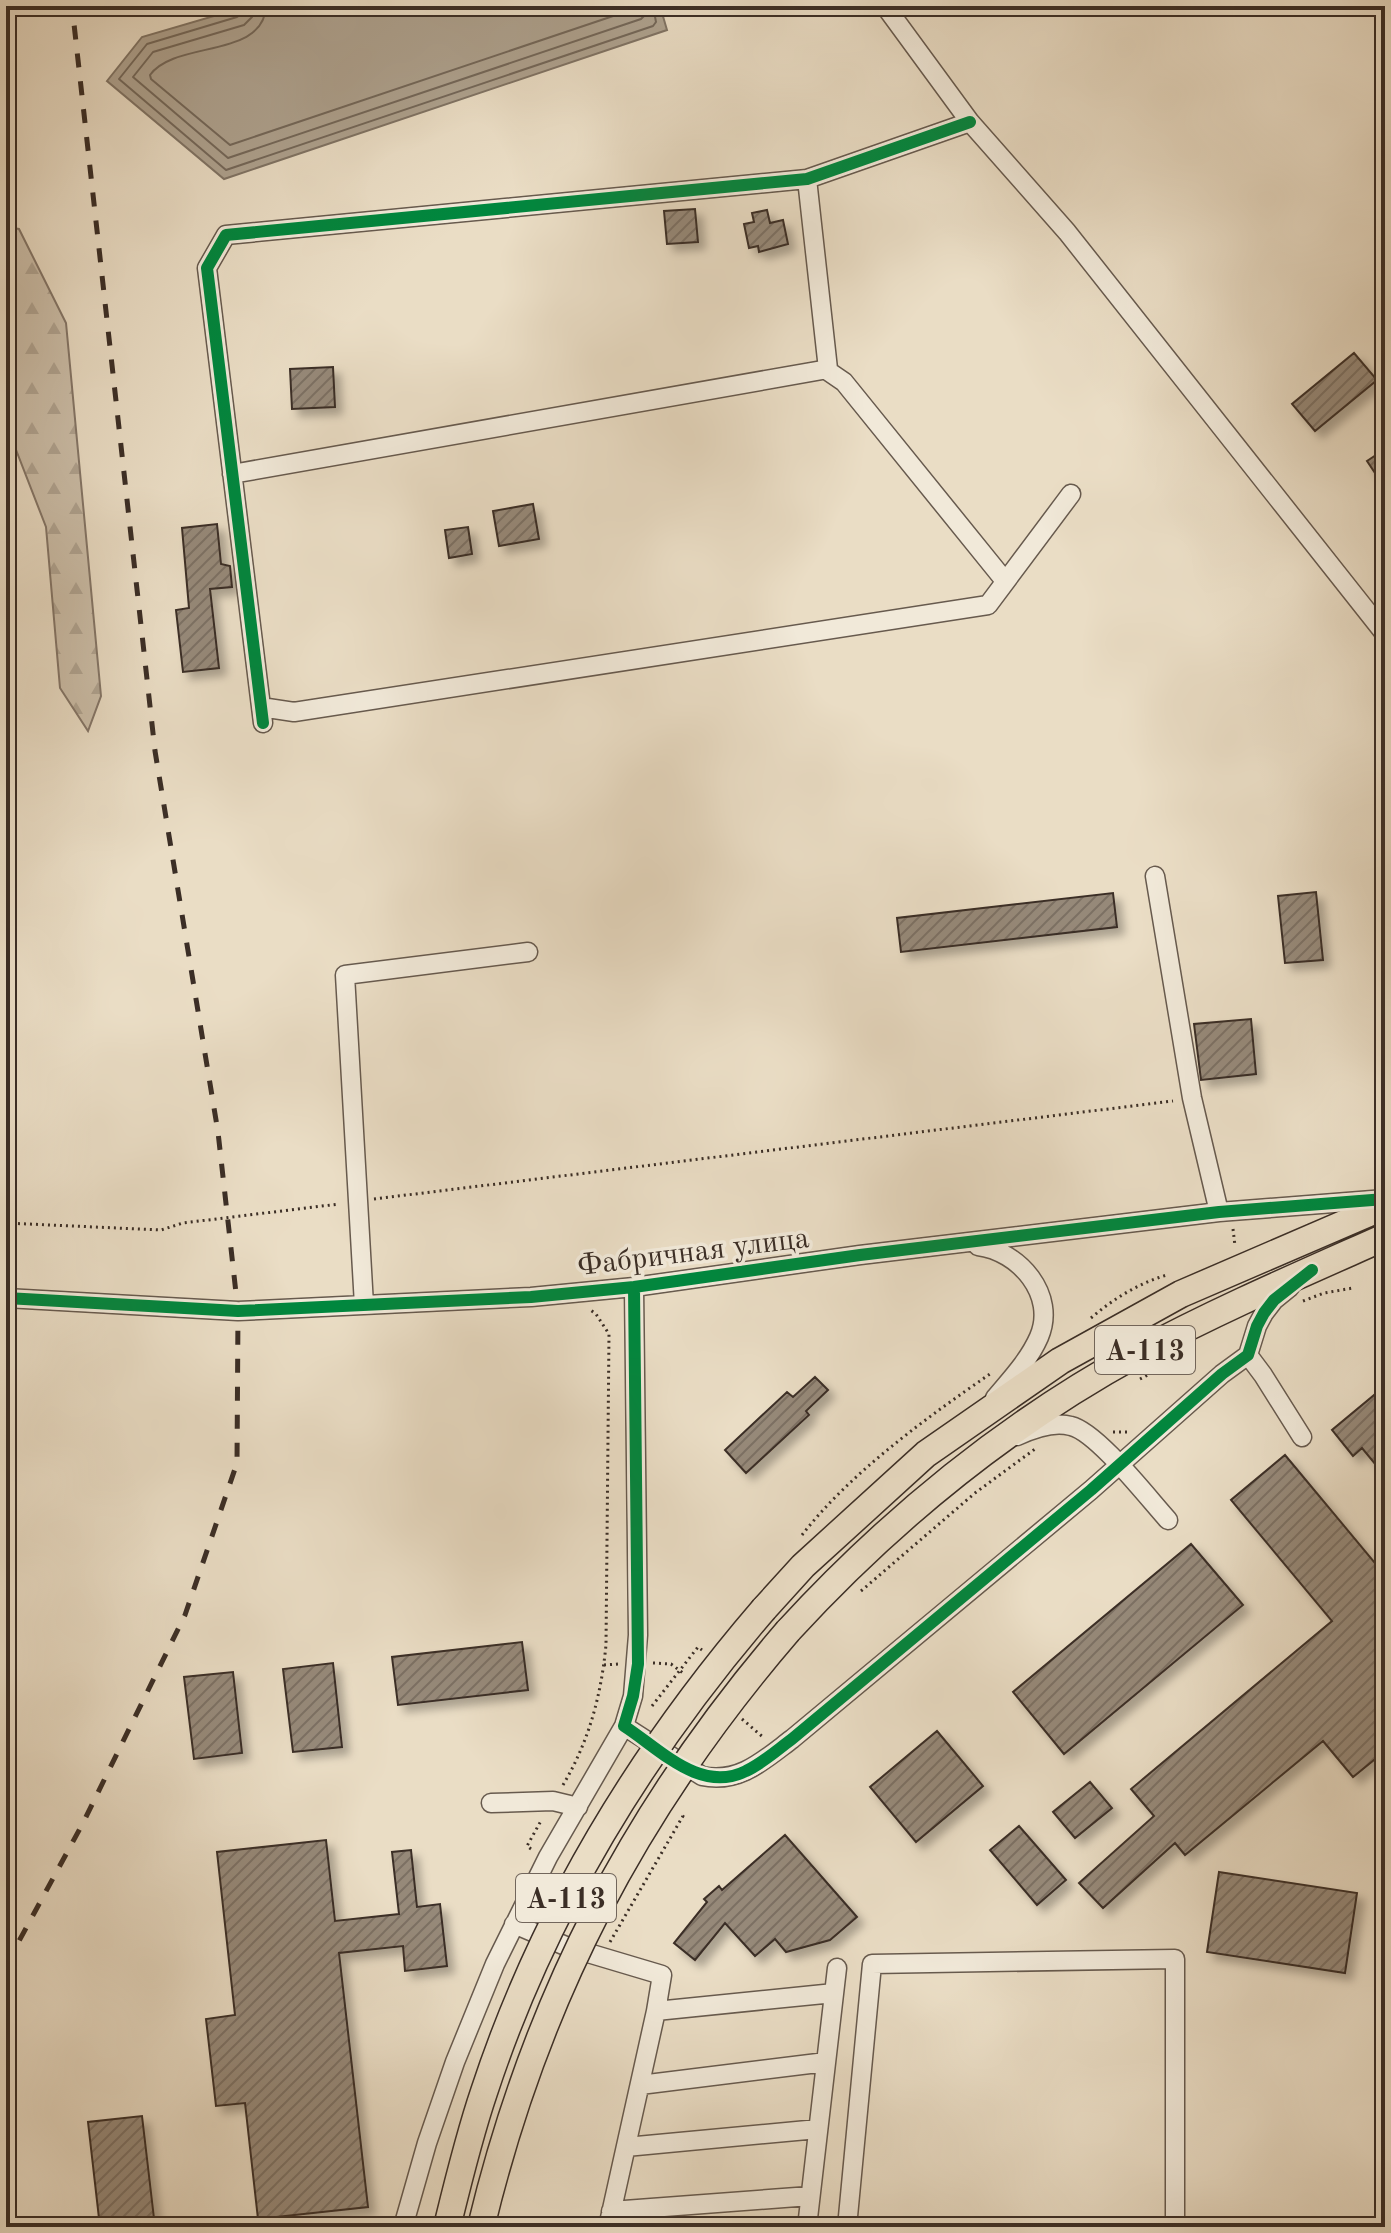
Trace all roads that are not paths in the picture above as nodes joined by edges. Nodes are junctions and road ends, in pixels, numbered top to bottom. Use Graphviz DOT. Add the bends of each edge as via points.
graph roads {
  1 [pos="885,6"];
  2 [pos="970,122"];
  3 [pos="807,179"];
  4 [pos="825,369"];
  5 [pos="232,474"];
  6 [pos="1071,494"];
  7 [pos="1005,581"];
  8 [pos="1385,634"];
  9 [pos="1155,876"];
  10 [pos="528,952"];
  11 [pos="1385,1199"];
  12 [pos="1385,1206"];
  13 [pos="1226,1217"];
  14 [pos="1385,1237"];
  15 [pos="956,1244"];
  16 [pos="1312,1270"];
  17 [pos="634,1287"];
  18 [pos="6,1298"];
  19 [pos="364,1305"];
  20 [pos="1248,1355"];
  21 [pos="984,1411"];
  22 [pos="1302,1437"];
  23 [pos="989,1448"];
  24 [pos="1119,1466"];
  25 [pos="1168,1520"];
  26 [pos="624,1726"];
  27 [pos="491,1803"];
  28 [pos="578,1807"];
  29 [pos="514,1924"];
  30 [pos="837,1968"];
  31 [pos="834,1993"];
  32 [pos="656,2011"];
  33 [pos="826,2062"];
  34 [pos="640,2085"];
  35 [pos="818,2129"];
  36 [pos="626,2147"];
  37 [pos="810,2196"];
  38 [pos="610,2219"];
  39 [pos="403,2227"];
  40 [pos="447,2227"];
  41 [pos="481,2227"];
  42 [pos="807,2227"];
  43 [pos="847,2227"];
  44 [pos="1175,2227"];
  1 -- 2 [label="street"];
  2 -- 3 [label="street"];
  2 -- 8 [label="street" via="1067,232"];
  3 -- 4 [label="street"];
  3 -- 5 [label="street" via="226,235 207,268"];
  4 -- 5 [label="street"];
  4 -- 7 [label="street" via="844,382"];
  5 -- 7 [label="street" via="262,715 988,605"];
  6 -- 7 [label="street"];
  9 -- 13 [label="street" via="1192,1098"];
  10 -- 19 [label="street" via="345,975"];
  11 -- 13 [label="street, Фабричная улица"];
  12 -- 21 [label="highway, А-113" via="1181,1294 1060,1361"];
  13 -- 15 [label="street, Фабричная улица"];
  14 -- 16 [label="highway, А-113"];
  15 -- 17 [label="street, Фабричная улица"];
  15 -- 21 [label="street" via="1007,1254 1024,1267 1040,1298 1041,1334"];
  16 -- 20 [label="street" via="1264,1313"];
  16 -- 23 [label="highway, А-113" via="1136,1355"];
  17 -- 19 [label="street, Фабричная улица"];
  17 -- 26 [label="street" via="638,1664"];
  18 -- 19 [label="street, Фабричная улица" via="238,1311"];
  20 -- 22 [label="street"];
  20 -- 24 [label="street"];
  21 -- 40 [label="highway, А-113, bridge" via="851,1521 764,1609 650,1756 597,1840 529,1974 484,2091"];
  23 -- 24 [label="street" via="1063,1424 1085,1432"];
  23 -- 41 [label="highway, А-113, bridge" via="827,1589 740,1687 692,1751 626,1856 564,1974 515,2101"];
  24 -- 25 [label="street"];
  24 -- 26 [label="street" via="792,1739 743,1773 702,1776"];
  26 -- 28 [label="street"];
  27 -- 28 [label="street" via="553,1801"];
  28 -- 29 [label="street"];
  29 -- 32 [label="street" via="568,1947 662,1975"];
  29 -- 39 [label="street" via="455,2062"];
  30 -- 31 [label="street"];
  31 -- 32 [label="street"];
  31 -- 33 [label="street"];
  32 -- 34 [label="street"];
  33 -- 34 [label="street"];
  33 -- 35 [label="street"];
  34 -- 36 [label="street"];
  35 -- 36 [label="street"];
  35 -- 37 [label="street"];
  36 -- 38 [label="street"];
  37 -- 38 [label="street"];
  37 -- 42 [label="street"];
  43 -- 44 [label="street" via="872,1964 1175,1959"];
}
